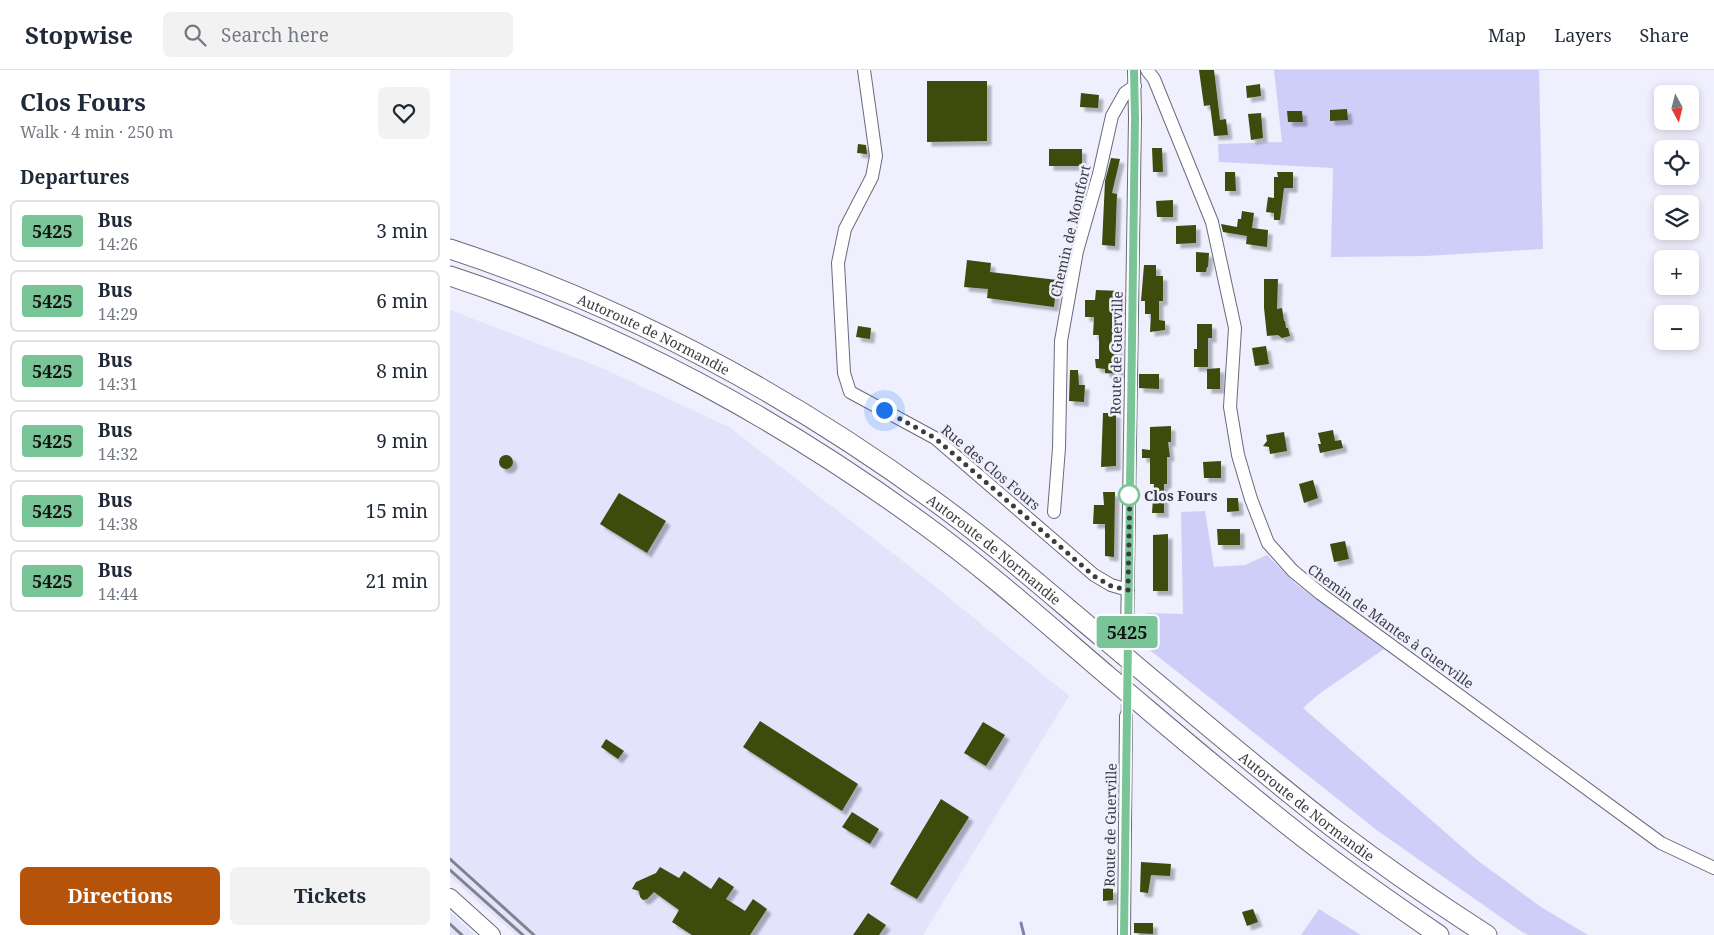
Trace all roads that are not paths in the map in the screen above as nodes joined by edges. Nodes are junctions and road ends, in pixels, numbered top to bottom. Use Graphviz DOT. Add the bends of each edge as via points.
graph roads {
  1 [pos="864,70"];
  2 [pos="1134,70"];
  3 [pos="1146,70"];
  4 [pos="1135,86"];
  5 [pos="450,249"];
  6 [pos="450,276"];
  7 [pos="1054,512"];
  8 [pos="1128,590"];
  9 [pos="1127,636"];
  10 [pos="1126,716"];
  11 [pos="1714,868"];
  12 [pos="450,897"];
  13 [pos="492,935"];
  14 [pos="1124,935"];
  15 [pos="1439,935"];
  16 [pos="1487,935"];
  1 -- 8 [label="street, Rue des Clos Fours" via="876,156 872,177 845,229 838,263 844,373 850,392 935,438 1101,581"];
  2 -- 4 [label="street, Route de Guerville"];
  3 -- 11 [label="street, Chemin de Mantes à Guerville" via="1154,79 1212,222 1235,328 1230,408 1238,455 1268,543 1293,572 1661,843"];
  4 -- 7 [label="street, Chemin de Montfort" via="1125,93 1112,116 1076,260 1061,341"];
  4 -- 8 [label="street, Route de Guerville"];
  5 -- 16 [label="highway, Autoroute de Normandie" via="560,290 693,350 784,400 870,456 935,501 1014,564 1331,826"];
  6 -- 15 [label="highway, Autoroute de Normandie" via="621,343 682,373 854,475 993,579 1315,847"];
  8 -- 9 [label="street, Route de Guerville"];
  10 -- 14 [label="street, Route de Guerville"];
  12 -- 13 [label="main road"];
}
